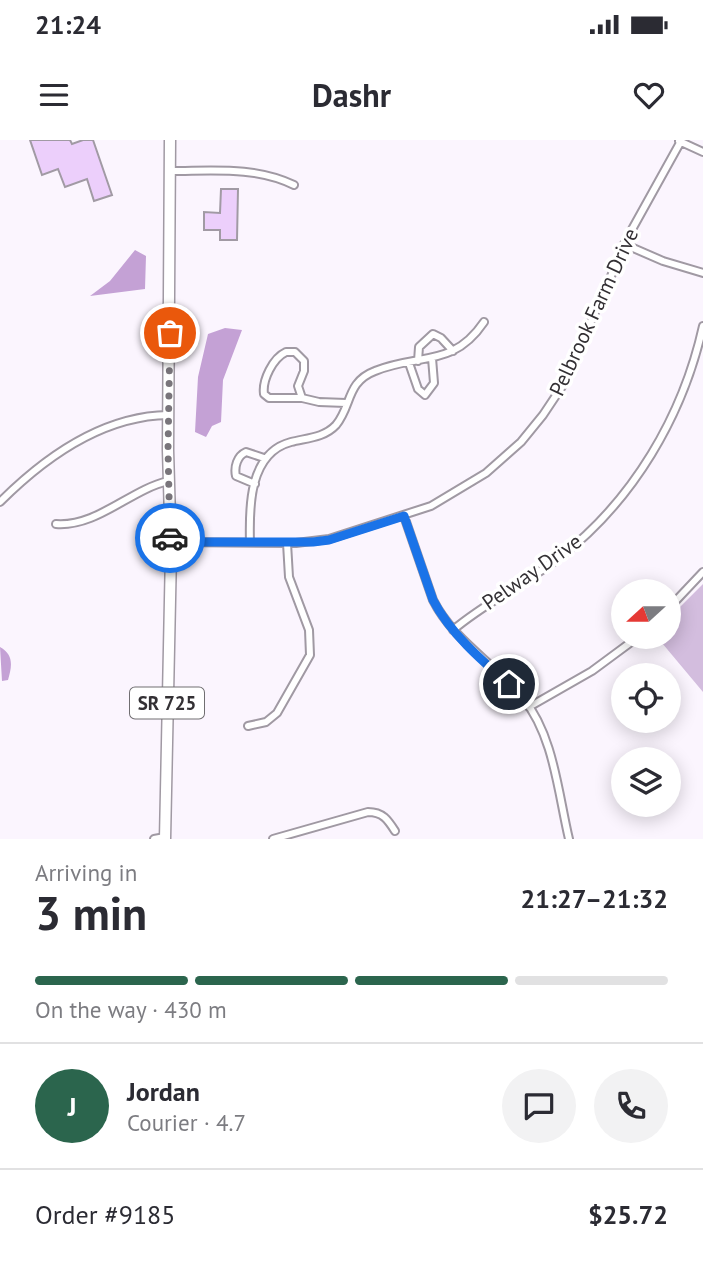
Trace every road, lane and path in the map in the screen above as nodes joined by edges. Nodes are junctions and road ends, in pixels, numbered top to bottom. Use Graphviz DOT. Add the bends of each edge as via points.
graph roads {
  1 [pos="170,140"];
  2 [pos="679,141"];
  3 [pos="703,152"];
  4 [pos="170,171"];
  5 [pos="294,185"];
  6 [pos="624,244"];
  7 [pos="703,273"];
  8 [pos="484,322"];
  9 [pos="703,326"];
  10 [pos="453,351"];
  11 [pos="432,358"];
  12 [pos="418,361"];
  13 [pos="409,363"];
  14 [pos="302,398"];
  15 [pos="346,403"];
  16 [pos="168,415"];
  17 [pos="264,458"];
  18 [pos="169,481"];
  19 [pos="255,484"];
  20 [pos="0,502"];
  21 [pos="404,516"];
  22 [pos="56,524"];
  23 [pos="171,542"];
  24 [pos="250,542"];
  25 [pos="287,542"];
  26 [pos="703,572"];
  27 [pos="681,595"];
  28 [pos="453,630"];
  29 [pos="622,649"];
  30 [pos="529,707"];
  31 [pos="248,726"];
  32 [pos="396,831"];
  33 [pos="162,838"];
  34 [pos="274,839"];
  35 [pos="569,839"];
  1 -- 4 [label="main road, SR 725"];
  2 -- 3 [label="street"];
  2 -- 6 [label="street, Pelbrook Farm Drive"];
  4 -- 5 [label="street" via="253,172"];
  4 -- 16 [label="main road, SR 725"];
  6 -- 7 [label="street"];
  6 -- 21 [label="street, Pelbrook Farm Drive" via="573,366 543,415 486,473 449,497"];
  8 -- 10 [label="street" via="469,341"];
  9 -- 28 [label="street, Pelway Drive" via="674,414 619,499 561,556"];
  10 -- 11 [label="street"];
  10 -- 12 [label="street" via="433,334 419,347"];
  11 -- 12 [label="street"];
  11 -- 13 [label="street" via="434,383 425,395 418,389"];
  12 -- 13 [label="street"];
  13 -- 15 [label="street" via="370,373"];
  14 -- 14 [label="street" via="298,386 304,361 295,352 281,353 264,394"];
  14 -- 15 [label="street"];
  15 -- 17 [label="street" via="341,418 329,431 282,445"];
  16 -- 18 [label="main road, SR 725"];
  16 -- 20 [label="street" via="105,426 23,481"];
  17 -- 19 [label="street"];
  17 -- 19 [label="street" via="246,452 235,468 236,476"];
  18 -- 22 [label="street" via="136,492 88,519"];
  18 -- 23 [label="main road, SR 725"];
  19 -- 24 [label="street"];
  21 -- 25 [label="street, Pelbrook Farm Drive" via="329,540"];
  21 -- 28 [label="street" via="433,600"];
  23 -- 24 [label="street, Pelbrook Farm Drive"];
  23 -- 33 [label="main road, SR 725"];
  24 -- 25 [label="street, Pelbrook Farm Drive"];
  25 -- 31 [label="street" via="288,570 309,630 310,655 277,713 266,722"];
  26 -- 27 [label="street"];
  28 -- 30 [label="street"];
  29 -- 30 [label="street"];
  30 -- 35 [label="street" via="544,735"];
  32 -- 34 [label="street" via="384,816 368,812"];
}
